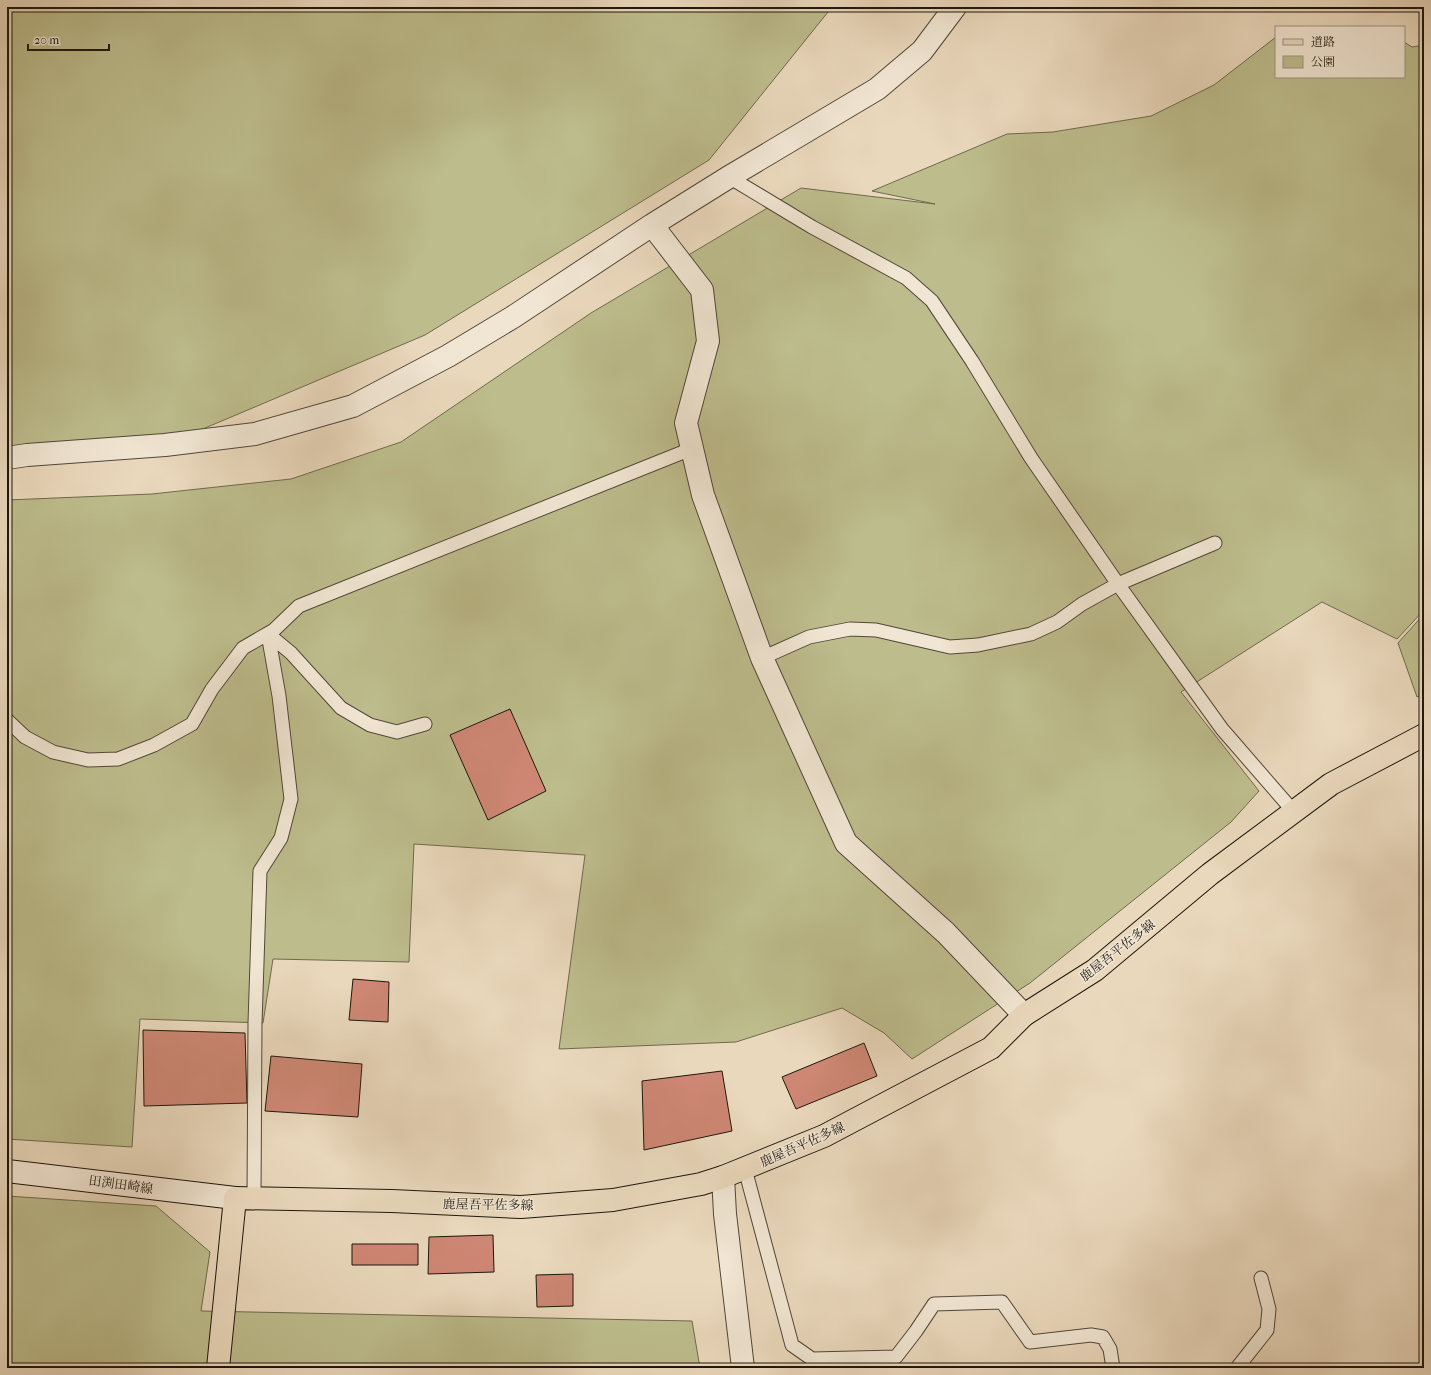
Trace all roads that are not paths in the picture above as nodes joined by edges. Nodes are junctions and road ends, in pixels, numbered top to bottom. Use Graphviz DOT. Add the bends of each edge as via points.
graph roads {
  1 [pos="955,7"];
  2 [pos="729,177"];
  3 [pos="652,225"];
  4 [pos="692,449"];
  5 [pos="7,458"];
  6 [pos="1215,543"];
  7 [pos="1118,584"];
  8 [pos="268,634"];
  9 [pos="762,658"];
  10 [pos="7,720"];
  11 [pos="425,724"];
  12 [pos="1424,735"];
  13 [pos="1294,812"];
  14 [pos="1024,1015"];
  15 [pos="745,1169"];
  16 [pos="7,1171"];
  17 [pos="723,1177"];
  18 [pos="244,1198"];
  19 [pos="1261,1278"];
  20 [pos="218,1368"];
  21 [pos="743,1368"];
  22 [pos="1113,1368"];
  23 [pos="1237,1368"];
  1 -- 2 [label="street" via="922,50 877,89"];
  2 -- 3 [label="street"];
  2 -- 7 [label="lane" via="812,227 906,278 932,301 1031,458"];
  3 -- 4 [label="street" via="702,290 708,341 686,423"];
  3 -- 5 [label="street" via="461,348 353,406 255,434 165,445"];
  4 -- 8 [label="lane" via="299,606"];
  4 -- 9 [label="street" via="703,495"];
  6 -- 7 [label="lane"];
  7 -- 9 [label="lane" via="1082,604 1057,622 1030,634 978,645 950,647 876,630 850,629 809,636"];
  7 -- 13 [label="lane" via="1222,729"];
  8 -- 10 [label="lane" via="243,648 212,689 192,724 154,745 118,759 88,760 53,752 25,737"];
  8 -- 11 [label="lane" via="291,653 341,708 370,726 397,732"];
  8 -- 18 [label="lane" via="279,696 291,798 281,838 260,871 255,1023"];
  9 -- 14 [label="street" via="846,843 946,933"];
  12 -- 13 [label="main road, 鹿屋吾平佐多線" via="1331,784"];
  13 -- 14 [label="main road, 鹿屋吾平佐多線" via="1210,874 1095,970"];
  14 -- 15 [label="main road, 鹿屋吾平佐多線" via="991,1048 824,1136"];
  15 -- 17 [label="main road, 鹿屋吾平佐多線"];
  15 -- 22 [label="lane" via="792,1345 812,1359 896,1357 934,1304 1002,1302 1030,1342 1091,1335 1103,1337 1110,1348"];
  16 -- 18 [label="street, 田渕田崎線"];
  17 -- 18 [label="main road, 鹿屋吾平佐多線" via="701,1184 614,1200 520,1207"];
  17 -- 21 [label="street"];
  18 -- 20 [label="main road"];
  19 -- 23 [label="lane" via="1269,1309 1267,1330"];
}
